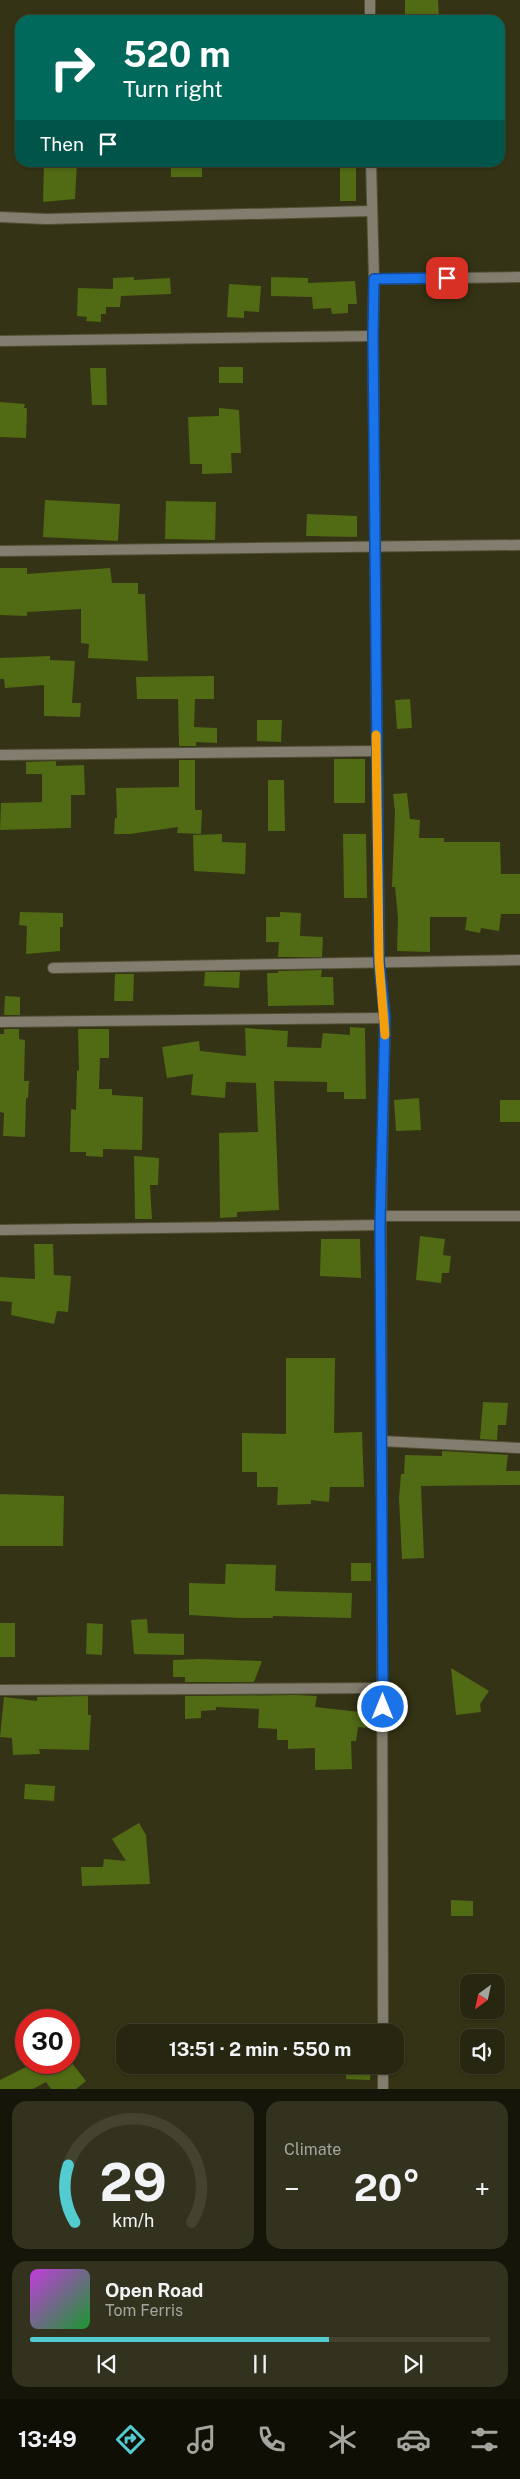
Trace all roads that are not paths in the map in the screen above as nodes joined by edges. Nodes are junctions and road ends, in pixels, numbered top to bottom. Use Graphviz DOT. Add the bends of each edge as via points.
graph roads {
  1 [pos="370,0"];
  2 [pos="370,15"];
  3 [pos="371,167"];
  4 [pos="371,211"];
  5 [pos="0,217"];
  6 [pos="520,277"];
  7 [pos="374,279"];
  8 [pos="373,336"];
  9 [pos="0,341"];
  10 [pos="520,545"];
  11 [pos="374,547"];
  12 [pos="0,551"];
  13 [pos="376,751"];
  14 [pos="0,755"];
  15 [pos="520,960"];
  16 [pos="379,962"];
  17 [pos="53,968"];
  18 [pos="385,1018"];
  19 [pos="0,1022"];
  20 [pos="520,1216"];
  21 [pos="381,1221"];
  22 [pos="0,1230"];
  23 [pos="381,1441"];
  24 [pos="520,1448"];
  25 [pos="383,1688"];
  26 [pos="0,1690"];
  27 [pos="383,2024"];
  28 [pos="383,2074"];
  29 [pos="383,2089"];
  1 -- 2 [label="street"];
  3 -- 4 [label="street"];
  4 -- 5 [label="street"];
  4 -- 7 [label="street"];
  6 -- 7 [label="street"];
  7 -- 8 [label="street"];
  8 -- 9 [label="street"];
  8 -- 11 [label="street"];
  10 -- 11 [label="street"];
  11 -- 12 [label="street"];
  11 -- 13 [label="street"];
  13 -- 14 [label="street"];
  13 -- 16 [label="street"];
  15 -- 16 [label="street"];
  16 -- 17 [label="street"];
  16 -- 18 [label="street"];
  18 -- 19 [label="street"];
  18 -- 21 [label="street"];
  20 -- 21 [label="street"];
  21 -- 22 [label="street"];
  21 -- 23 [label="street"];
  23 -- 24 [label="street"];
  23 -- 25 [label="street"];
  25 -- 26 [label="street"];
  25 -- 27 [label="street"];
  28 -- 29 [label="street"];
}
